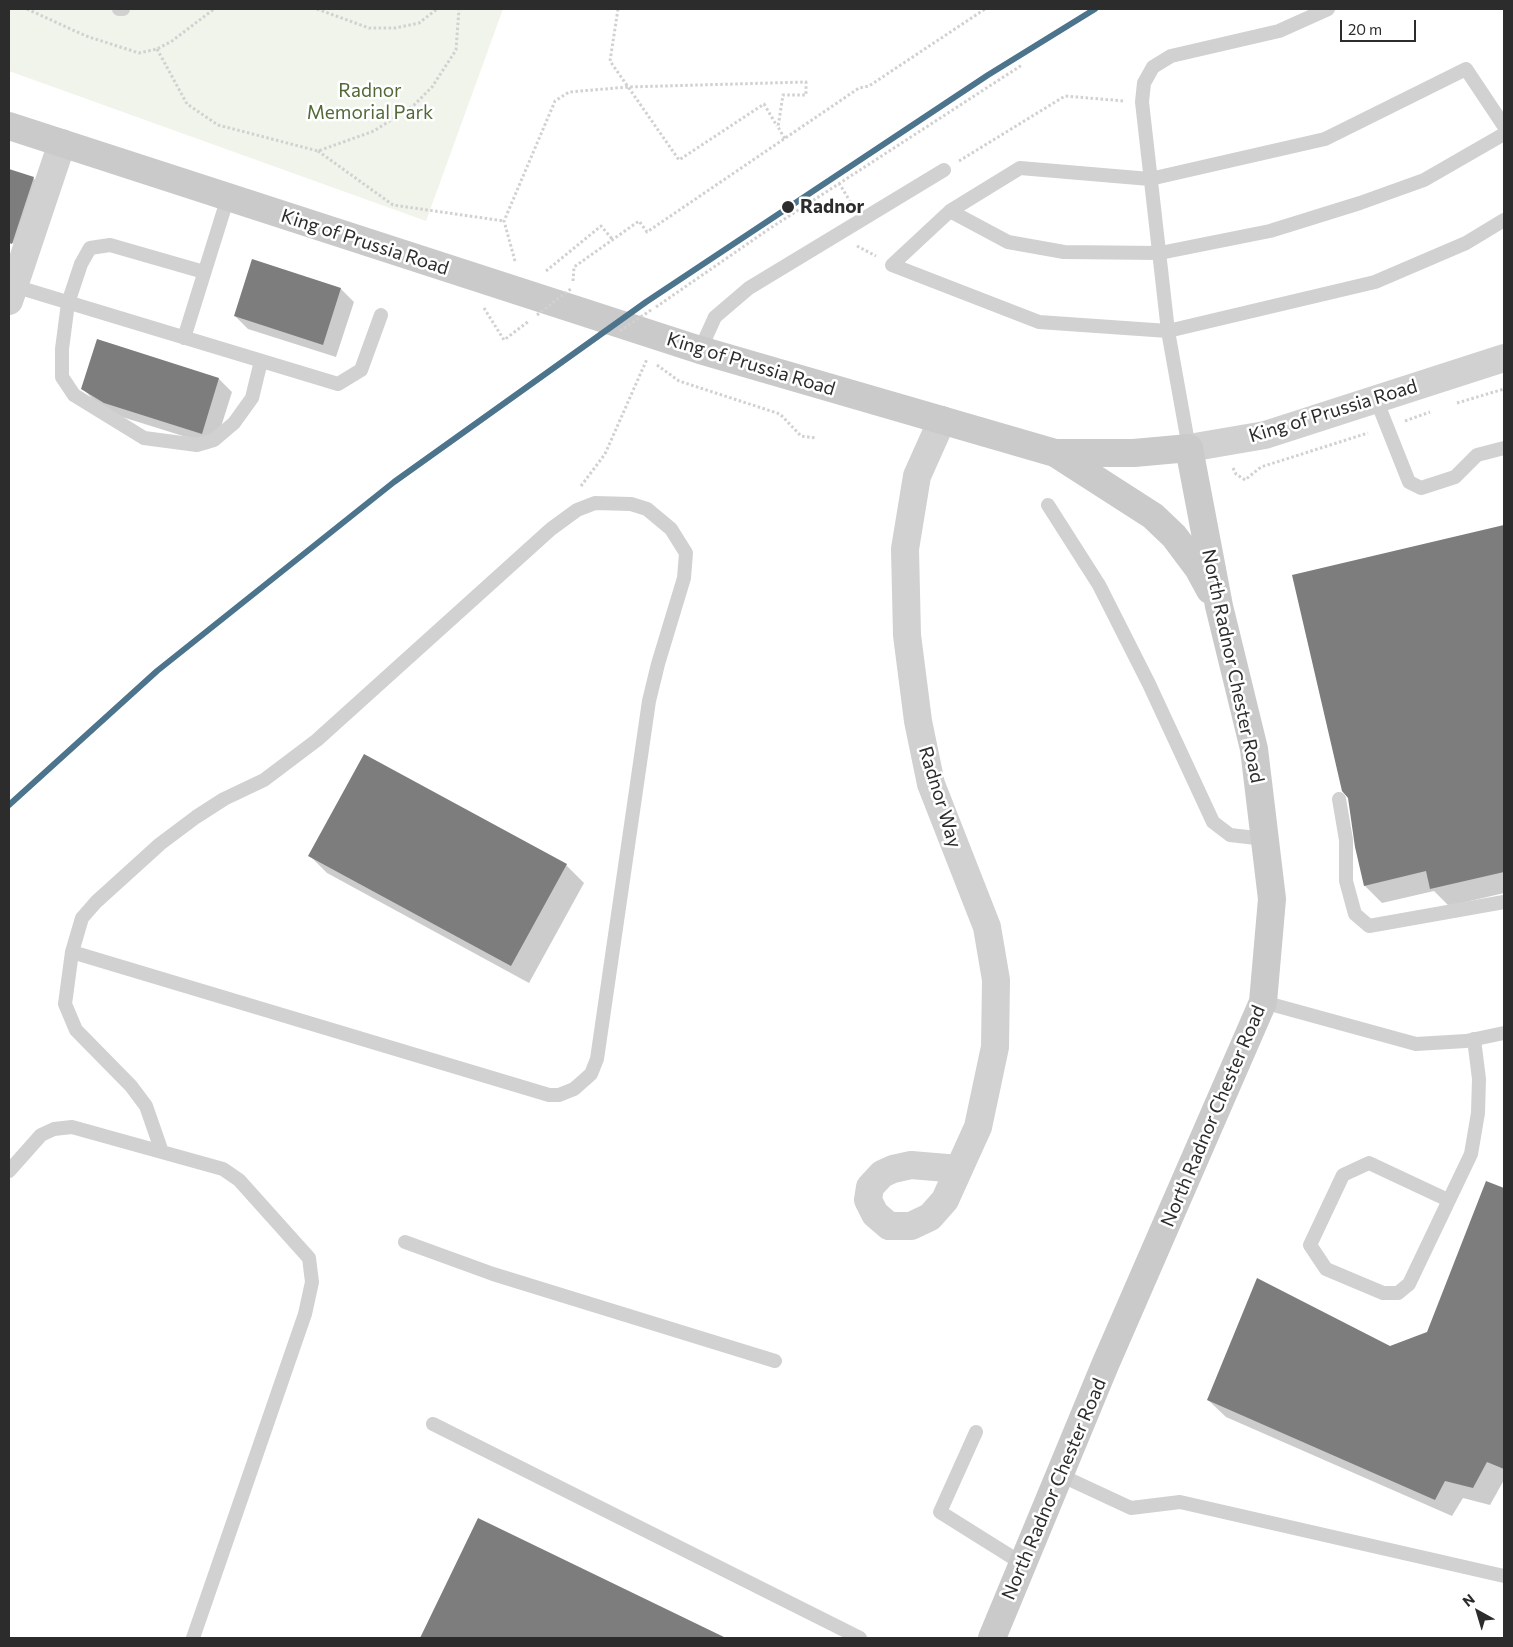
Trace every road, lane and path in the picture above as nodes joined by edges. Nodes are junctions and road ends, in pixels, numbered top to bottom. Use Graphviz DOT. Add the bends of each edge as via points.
graph roads {
  1 [pos="27,9"];
  2 [pos="119,9"];
  3 [pos="123,9"];
  4 [pos="214,9"];
  5 [pos="317,9"];
  6 [pos="437,9"];
  7 [pos="459,9"];
  8 [pos="618,9"];
  9 [pos="986,9"];
  10 [pos="1328,9"];
  11 [pos="157,49"];
  12 [pos="1022,65"];
  13 [pos="628,87"];
  14 [pos="1142,102"];
  15 [pos="9,126"];
  16 [pos="1504,126"];
  17 [pos="778,127"];
  18 [pos="1504,134"];
  19 [pos="785,138"];
  20 [pos="62,143"];
  21 [pos="318,151"];
  22 [pos="944,170"];
  23 [pos="1150,179"];
  24 [pos="228,197"];
  25 [pos="950,211"];
  26 [pos="1504,220"];
  27 [pos="504,221"];
  28 [pos="613,240"];
  29 [pos="1160,252"];
  30 [pos="518,265"];
  31 [pos="204,272"];
  32 [pos="542,275"];
  33 [pos="11,294"];
  34 [pos="478,300"];
  35 [pos="68,303"];
  36 [pos="381,315"];
  37 [pos="620,331"];
  38 [pos="1168,331"];
  39 [pos="184,338"];
  40 [pos="700,350"];
  41 [pos="639,356"];
  42 [pos="1504,358"];
  43 [pos="647,359"];
  44 [pos="261,361"];
  45 [pos="1376,399"];
  46 [pos="942,420"];
  47 [pos="816,438"];
  48 [pos="1189,448"];
  49 [pos="1504,448"];
  50 [pos="1055,453"];
  51 [pos="1048,505"];
  52 [pos="588,506"];
  53 [pos="1219,606"];
  54 [pos="1339,799"];
  55 [pos="1265,839"];
  56 [pos="1504,902"];
  57 [pos="72,952"];
  58 [pos="1263,1002"];
  59 [pos="1504,1033"];
  60 [pos="1474,1039"];
  61 [pos="162,1152"];
  62 [pos="959,1169"];
  63 [pos="9,1171"];
  64 [pos="1448,1200"];
  65 [pos="405,1242"];
  66 [pos="776,1361"];
  67 [pos="433,1424"];
  68 [pos="976,1432"];
  69 [pos="1060,1475"];
  70 [pos="1023,1564"];
  71 [pos="1504,1576"];
  72 [pos="193,1638"];
  73 [pos="859,1638"];
  74 [pos="992,1638"];
  1 -- 11 [label="path" via="86,36 139,53"];
  2 -- 3 [label="lane"];
  4 -- 11 [label="path"];
  5 -- 6 [label="path" via="369,28 395,28 419,23"];
  7 -- 21 [label="path" via="456,50 432,87 414,105 374,131"];
  8 -- 13 [label="path" via="610,61"];
  9 -- 19 [label="path"];
  10 -- 14 [label="lane" via="1280,30 1172,56 1153,67 1144,84"];
  11 -- 21 [label="path" via="187,104 218,125"];
  12 -- 37 [label="path, bridge" via="769,229"];
  13 -- 17 [label="path" via="678,160 764,104"];
  13 -- 17 [label="path" via="806,82 806,95 783,95"];
  13 -- 27 [label="path" via="569,92 555,101"];
  14 -- 22 [label="path" via="1065,96"];
  14 -- 23 [label="lane"];
  15 -- 20 [label="main road, King of Prussia Road"];
  16 -- 23 [label="lane" via="1466,69 1325,139"];
  17 -- 19 [label="path"];
  18 -- 29 [label="lane" via="1424,180 1360,203 1270,232"];
  19 -- 28 [label="path" via="647,232 639,221"];
  20 -- 24 [label="main road, King of Prussia Road"];
  20 -- 33 [label="street"];
  21 -- 27 [label="path" via="393,205"];
  22 -- 40 [label="lane" via="749,288 716,317"];
  23 -- 25 [label="lane" via="1020,168"];
  23 -- 29 [label="lane"];
  24 -- 31 [label="lane"];
  24 -- 40 [label="main road, King of Prussia Road"];
  25 -- 29 [label="lane" via="1008,242 1064,252"];
  25 -- 38 [label="lane" via="892,265 1040,322"];
  26 -- 38 [label="lane" via="1466,243 1375,282"];
  27 -- 30 [label="path" via="512,259"];
  28 -- 32 [label="path" via="601,226"];
  28 -- 34 [label="path, bridge" via="574,267 572,288 504,340"];
  29 -- 38 [label="lane"];
  31 -- 35 [label="lane" via="110,245 90,248"];
  31 -- 39 [label="lane"];
  33 -- 35 [label="lane"];
  35 -- 39 [label="lane"];
  35 -- 44 [label="lane" via="62,377 74,395 144,438 197,444 214,440 234,424 252,398"];
  36 -- 44 [label="lane" via="360,370 338,384"];
  38 -- 48 [label="lane"];
  39 -- 44 [label="lane"];
  40 -- 46 [label="main road, King of Prussia Road"];
  41 -- 43 [label="path"];
  42 -- 45 [label="street, King of Prussia Road"];
  43 -- 47 [label="path" via="679,381 780,414 801,436"];
  43 -- 52 [label="path" via="605,454 580,487"];
  45 -- 48 [label="street, King of Prussia Road" via="1265,435"];
  45 -- 49 [label="lane" via="1409,482 1421,488 1454,477 1477,455"];
  46 -- 50 [label="main road, King of Prussia Road"];
  46 -- 62 [label="street, Radnor Way" via="918,476 905,549 907,635 918,721 931,784 987,927 996,980 997,1012 990,1081 978,1127"];
  48 -- 50 [label="main road, King of Prussia Road"];
  48 -- 53 [label="main road, North Radnor Chester Road"];
  50 -- 53 [label="main road" via="1152,516 1174,536 1198,568"];
  51 -- 55 [label="lane" via="1103,593 1212,822 1230,835"];
  52 -- 57 [label="lane" via="577,510 552,529 317,740 264,780 224,798 160,844 82,918"];
  52 -- 57 [label="lane" via="615,502 647,509 671,529 686,553 684,578 649,701 597,1060 580,1084 559,1095 549,1095"];
  53 -- 55 [label="main road, North Radnor Chester Road" via="1254,749"];
  54 -- 56 [label="lane" via="1346,840 1346,880 1355,914 1369,926"];
  55 -- 58 [label="main road, North Radnor Chester Road" via="1272,899"];
  57 -- 61 [label="lane" via="65,1004 76,1030 131,1086 146,1106"];
  58 -- 60 [label="lane" via="1416,1044"];
  58 -- 69 [label="main road, North Radnor Chester Road"];
  59 -- 60 [label="lane"];
  60 -- 64 [label="lane" via="1479,1080 1478,1113 1471,1154"];
  61 -- 63 [label="lane" via="72,1127 54,1129 41,1135"];
  61 -- 72 [label="lane" via="223,1169 239,1180 309,1258 312,1282 305,1314"];
  64 -- 64 [label="lane" via="1409,1284 1398,1294 1383,1293 1326,1269 1310,1245 1343,1175 1369,1163"];
  65 -- 66 [label="lane" via="493,1274"];
  67 -- 73 [label="lane"];
  68 -- 70 [label="lane" via="940,1512"];
  69 -- 70 [label="main road, North Radnor Chester Road"];
  69 -- 71 [label="lane" via="1131,1508 1180,1502"];
  70 -- 74 [label="main road, North Radnor Chester Road"];
}
